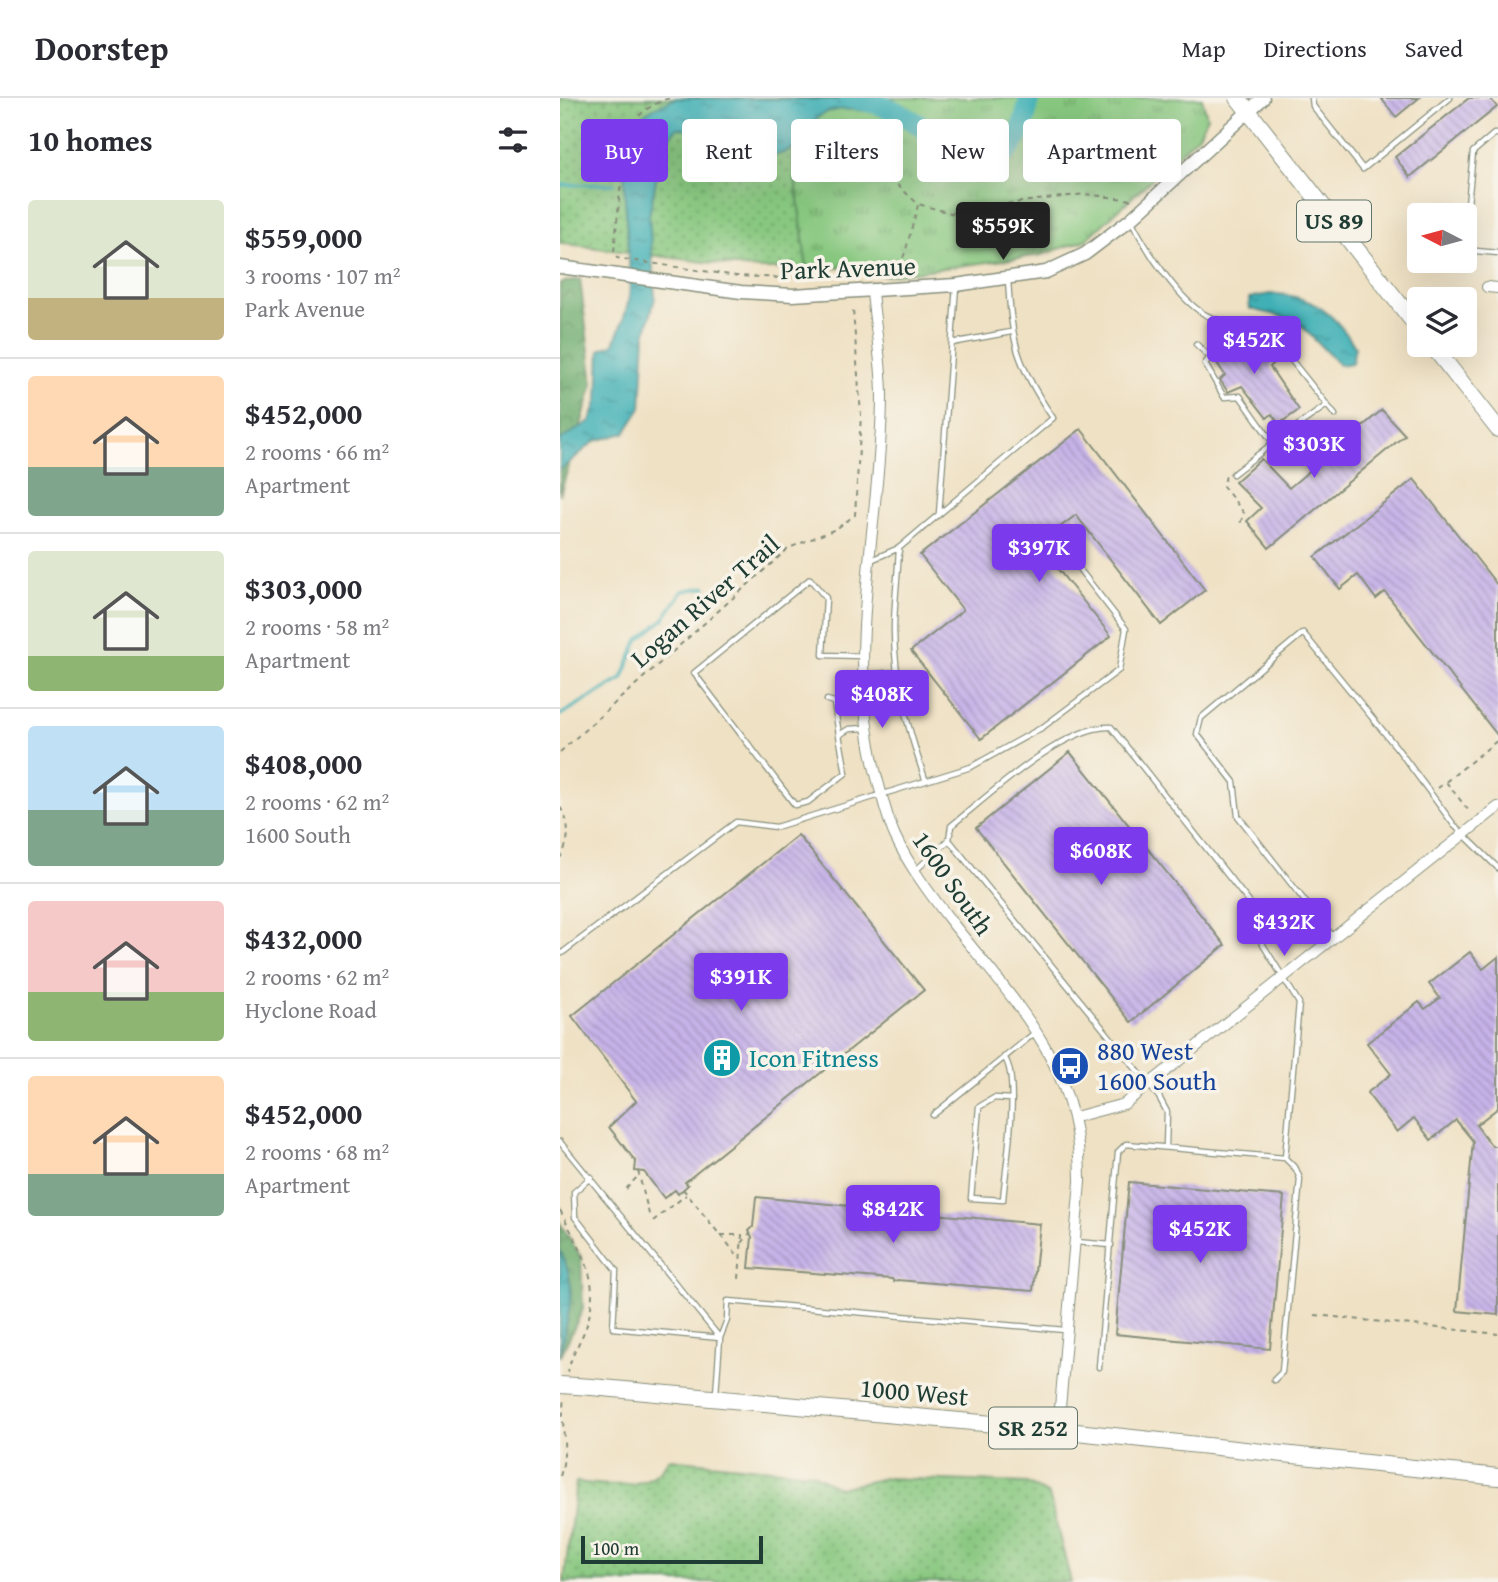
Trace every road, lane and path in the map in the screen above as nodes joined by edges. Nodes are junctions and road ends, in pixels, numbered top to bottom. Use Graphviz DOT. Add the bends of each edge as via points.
graph roads {
  1 [pos="669,98"];
  2 [pos="1238,98"];
  3 [pos="1263,98"];
  4 [pos="1312,98"];
  5 [pos="1450,98"];
  6 [pos="1249,112"];
  7 [pos="1498,134"];
  8 [pos="894,182"];
  9 [pos="1151,202"];
  10 [pos="1468,203"];
  11 [pos="918,204"];
  12 [pos="1131,219"];
  13 [pos="1477,251"];
  14 [pos="1498,253"];
  15 [pos="560,267"];
  16 [pos="849,275"];
  17 [pos="1008,278"];
  18 [pos="956,285"];
  19 [pos="1487,287"];
  20 [pos="1498,288"];
  21 [pos="888,290"];
  22 [pos="872,292"];
  23 [pos="853,310"];
  24 [pos="1407,314"];
  25 [pos="1010,332"];
  26 [pos="952,343"];
  27 [pos="1196,344"];
  28 [pos="1441,357"];
  29 [pos="1327,405"];
  30 [pos="1335,415"];
  31 [pos="1498,429"];
  32 [pos="1273,443"];
  33 [pos="1233,474"];
  34 [pos="939,514"];
  35 [pos="1240,524"];
  36 [pos="899,548"];
  37 [pos="1066,552"];
  38 [pos="870,561"];
  39 [pos="863,656"];
  40 [pos="897,673"];
  41 [pos="862,676"];
  42 [pos="827,700"];
  43 [pos="866,727"];
  44 [pos="839,735"];
  45 [pos="1498,740"];
  46 [pos="560,752"];
  47 [pos="925,779"];
  48 [pos="1446,782"];
  49 [pos="882,793"];
  50 [pos="1431,793"];
  51 [pos="560,807"];
  52 [pos="1498,807"];
  53 [pos="1469,811"];
  54 [pos="1464,834"];
  55 [pos="949,841"];
  56 [pos="560,858"];
  57 [pos="1498,868"];
  58 [pos="915,871"];
  59 [pos="1333,937"];
  60 [pos="562,953"];
  61 [pos="1284,977"];
  62 [pos="1037,1031"];
  63 [pos="1004,1057"];
  64 [pos="1148,1085"];
  65 [pos="1012,1099"];
  66 [pos="933,1115"];
  67 [pos="1075,1117"];
  68 [pos="560,1142"];
  69 [pos="1166,1147"];
  70 [pos="1285,1158"];
  71 [pos="591,1177"];
  72 [pos="626,1189"];
  73 [pos="683,1189"];
  74 [pos="687,1194"];
  75 [pos="560,1210"];
  76 [pos="650,1218"];
  77 [pos="653,1221"];
  78 [pos="750,1233"];
  79 [pos="720,1235"];
  80 [pos="1076,1242"];
  81 [pos="741,1244"];
  82 [pos="1111,1245"];
  83 [pos="740,1260"];
  84 [pos="739,1279"];
  85 [pos="1315,1315"];
  86 [pos="1067,1330"];
  87 [pos="1498,1334"];
  88 [pos="720,1338"];
  89 [pos="1099,1367"];
  90 [pos="1274,1380"];
  91 [pos="564,1385"];
  92 [pos="715,1398"];
  93 [pos="1058,1430"];
  94 [pos="1498,1470"];
  95 [pos="1472,1472"];
  96 [pos="560,1476"];
  97 [pos="1498,1477"];
  1 -- 16 [label="path" via="640,112 630,125 614,252 621,260 736,276"];
  2 -- 6 [label="main road, US 89"];
  3 -- 6 [label="street, Park Avenue"];
  4 -- 5 [label="lane" via="1313,106 1363,169"];
  6 -- 9 [label="street, Park Avenue"];
  6 -- 24 [label="main road, US 89"];
  7 -- 10 [label="lane" via="1473,152"];
  8 -- 11 [label="path"];
  9 -- 11 [label="path" via="1085,194 996,205 958,215"];
  9 -- 12 [label="street, Park Avenue"];
  11 -- 21 [label="path" via="905,253"];
  12 -- 17 [label="street, Park Avenue" via="1085,254 1046,272"];
  12 -- 29 [label="lane" via="1147,250 1191,303 1209,317 1273,337"];
  13 -- 14 [label="lane"];
  15 -- 22 [label="street, Park Avenue" via="793,295"];
  17 -- 18 [label="street, Park Avenue"];
  17 -- 25 [label="lane"];
  18 -- 21 [label="street, Park Avenue"];
  18 -- 26 [label="lane"];
  19 -- 20 [label="street"];
  21 -- 22 [label="street, Park Avenue"];
  22 -- 38 [label="street, 1600 South" via="882,396"];
  23 -- 46 [label="path, Logan River Trail" via="860,415 855,515 836,529 789,548"];
  25 -- 26 [label="lane"];
  25 -- 34 [label="lane" via="1029,383 1053,418"];
  26 -- 34 [label="lane"];
  27 -- 32 [label="lane" via="1210,357 1205,364 1224,397 1240,396"];
  28 -- 31 [label="main road"];
  29 -- 30 [label="lane"];
  29 -- 32 [label="lane"];
  32 -- 33 [label="lane"];
  33 -- 35 [label="path" via="1224,476 1223,486 1244,513"];
  34 -- 36 [label="lane"];
  36 -- 38 [label="lane"];
  36 -- 40 [label="lane" via="894,631"];
  37 -- 47 [label="lane" via="1126,629 1119,670 1044,727 994,757"];
  38 -- 39 [label="street, 1600 South"];
  39 -- 41 [label="street, 1600 South"];
  39 -- 44 [label="lane" via="822,655 826,598 810,579 694,673 795,804 808,802 846,773"];
  40 -- 41 [label="lane"];
  40 -- 47 [label="lane"];
  41 -- 43 [label="street, 1600 South"];
  42 -- 44 [label="lane" via="834,702"];
  43 -- 44 [label="lane"];
  43 -- 49 [label="street, 1600 South"];
  45 -- 48 [label="path"];
  47 -- 49 [label="lane"];
  48 -- 50 [label="path"];
  48 -- 53 [label="path"];
  49 -- 58 [label="street, 1600 South" via="895,836"];
  49 -- 60 [label="lane" via="776,827 736,822"];
  50 -- 54 [label="lane"];
  50 -- 59 [label="lane" via="1303,634 1201,718 1196,734 1234,782 1238,816"];
  51 -- 56 [label="path" via="569,832"];
  52 -- 54 [label="street"];
  54 -- 57 [label="lane"];
  54 -- 59 [label="street"];
  55 -- 58 [label="lane"];
  55 -- 61 [label="lane" via="951,826 1033,760 1096,726 1111,727 1263,920 1260,940"];
  55 -- 64 [label="lane"];
  58 -- 62 [label="street, 1600 South"];
  59 -- 61 [label="street"];
  61 -- 64 [label="street"];
  61 -- 70 [label="lane" via="1299,1003"];
  62 -- 63 [label="lane"];
  62 -- 67 [label="street, 1600 South" via="1060,1071"];
  63 -- 65 [label="lane" via="1012,1071"];
  63 -- 66 [label="lane"];
  64 -- 67 [label="street" via="1124,1104"];
  64 -- 69 [label="lane" via="1167,1112"];
  65 -- 65 [label="lane" via="1003,1200 971,1198 979,1107 994,1098"];
  67 -- 80 [label="street, 1600 South" via="1080,1145"];
  68 -- 71 [label="lane"];
  69 -- 70 [label="lane"];
  69 -- 82 [label="lane" via="1126,1144 1118,1152"];
  70 -- 90 [label="lane" via="1300,1179 1282,1372"];
  71 -- 88 [label="lane"];
  71 -- 88 [label="lane" via="574,1192 575,1217 616,1270 614,1328"];
  72 -- 76 [label="path" via="639,1173"];
  73 -- 74 [label="path"];
  74 -- 77 [label="path"];
  74 -- 79 [label="path"];
  75 -- 91 [label="path" via="588,1263 592,1293 587,1324"];
  78 -- 81 [label="path"];
  79 -- 81 [label="path" via="742,1236"];
  79 -- 83 [label="path"];
  80 -- 82 [label="lane"];
  80 -- 86 [label="street, 1600 South"];
  81 -- 83 [label="path"];
  82 -- 89 [label="lane"];
  83 -- 84 [label="path"];
  85 -- 87 [label="path"];
  86 -- 88 [label="lane" via="728,1301"];
  86 -- 93 [label="street, 1600 South"];
  88 -- 92 [label="lane"];
  91 -- 92 [label="main road, 1000 West / SR 252, bridge"];
  91 -- 96 [label="path"];
  92 -- 93 [label="main road, 1000 West / SR 252"];
  93 -- 95 [label="main road, 1000 West / SR 252"];
  94 -- 95 [label="main road, 1000 West / SR 252"];
  95 -- 97 [label="main road, 1000 West / SR 252"];
}
